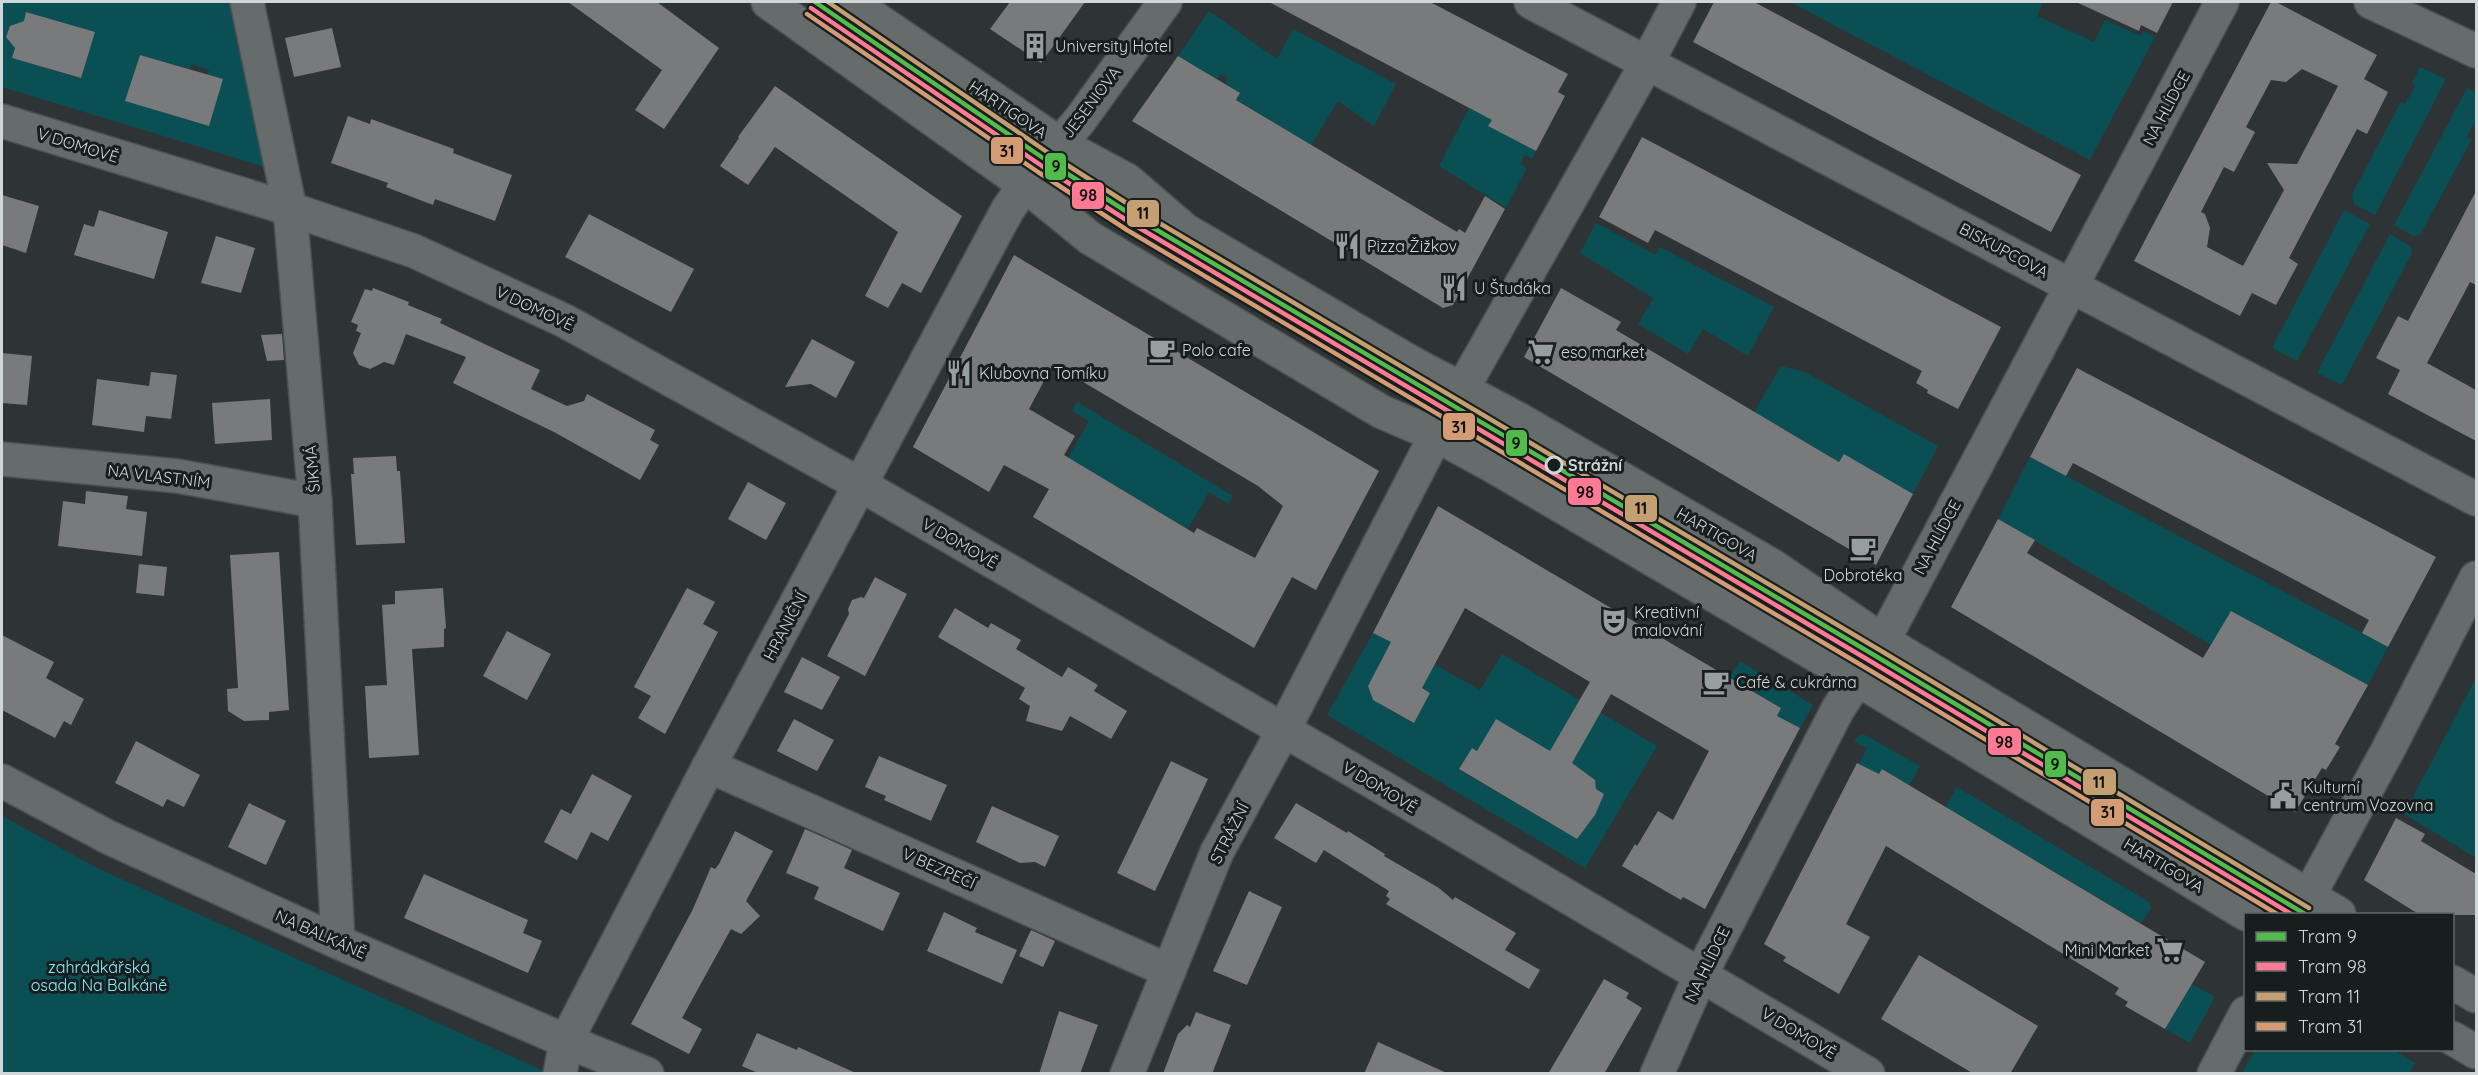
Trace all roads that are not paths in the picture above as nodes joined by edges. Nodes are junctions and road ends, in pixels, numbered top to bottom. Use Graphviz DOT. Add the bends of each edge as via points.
graph roads {
  1 [pos="247,2"];
  2 [pos="768,2"];
  3 [pos="851,2"];
  4 [pos="1165,2"];
  5 [pos="1531,2"];
  6 [pos="1679,2"];
  7 [pos="2223,2"];
  8 [pos="2371,2"];
  9 [pos="2476,51"];
  10 [pos="1647,63"];
  11 [pos="2,121"];
  12 [pos="1060,144"];
  13 [pos="1025,185"];
  14 [pos="290,209"];
  15 [pos="2072,286"];
  16 [pos="1461,389"];
  17 [pos="1436,435"];
  18 [pos="2,459"];
  19 [pos="861,485"];
  20 [pos="2476,499"];
  21 [pos="315,501"];
  22 [pos="2476,578"];
  23 [pos="1883,641"];
  24 [pos="1857,679"];
  25 [pos="1283,731"];
  26 [pos="709,766"];
  27 [pos="2,781"];
  28 [pos="2304,906"];
  29 [pos="2331,913"];
  30 [pos="2244,914"];
  31 [pos="338,942"];
  32 [pos="1169,971"];
  33 [pos="1701,974"];
  34 [pos="2454,983"];
  35 [pos="2476,996"];
  36 [pos="2244,1017"];
  37 [pos="2454,1039"];
  38 [pos="566,1041"];
  39 [pos="2476,1052"];
  40 [pos="560,1074"];
  41 [pos="647,1074"];
  42 [pos="1127,1074"];
  43 [pos="1658,1074"];
  44 [pos="1868,1074"];
  45 [pos="2214,1074"];
  1 -- 14 [label="street, ŠIKMÁ"];
  2 -- 13 [label="street, HARTIGOVA"];
  3 -- 12 [label="street, HARTIGOVA"];
  4 -- 12 [label="street, JESENIOVA"];
  5 -- 10 [label="street, BISKUPCOVA"];
  6 -- 10 [label="street, STRÁŽNÍ"];
  7 -- 15 [label="street, NA HLÍDCE"];
  8 -- 9 [label="street"];
  10 -- 15 [label="street, BISKUPCOVA"];
  10 -- 16 [label="street, STRÁŽNÍ"];
  11 -- 14 [label="street, V DOMOVĚ"];
  12 -- 13 [label="street, JESENIOVA"];
  12 -- 16 [label="street, HARTIGOVA" via="1127,180 1185,230"];
  13 -- 17 [label="street, HARTIGOVA" via="1090,238 1382,412"];
  13 -- 19 [label="street, HRANIČNÍ" via="1008,209"];
  14 -- 19 [label="street, V DOMOVĚ" via="414,251 565,321"];
  14 -- 21 [label="street, ŠIKMÁ"];
  15 -- 20 [label="street, BISKUPCOVA"];
  15 -- 23 [label="street, NA HLÍDCE"];
  16 -- 17 [label="street, STRÁŽNÍ"];
  16 -- 23 [label="street, HARTIGOVA" via="1771,565"];
  17 -- 24 [label="street, HARTIGOVA"];
  17 -- 25 [label="street, STRÁŽNÍ"];
  18 -- 21 [label="street, NA VLASTNÍM" via="177,476"];
  19 -- 25 [label="street, V DOMOVĚ"];
  19 -- 26 [label="street, HRANIČNÍ"];
  21 -- 31 [label="street, ŠIKMÁ"];
  22 -- 28 [label="street"];
  23 -- 24 [label="street, NA HLÍDCE"];
  23 -- 28 [label="street, HARTIGOVA"];
  24 -- 30 [label="street, HARTIGOVA"];
  24 -- 33 [label="street, NA HLÍDCE"];
  25 -- 32 [label="street, STRÁŽNÍ" via="1217,852"];
  25 -- 33 [label="street, V DOMOVĚ"];
  26 -- 32 [label="street, V BEZPEČÍ"];
  26 -- 38 [label="street, HRANIČNÍ"];
  27 -- 31 [label="street, NA BALKÁNĚ" via="100,834"];
  28 -- 29 [label="street, HARTIGOVA"];
  31 -- 38 [label="street, NA BALKÁNĚ"];
  32 -- 42 [label="street, STRÁŽNÍ"];
  33 -- 43 [label="street, NA HLÍDCE"];
  33 -- 44 [label="street, V DOMOVĚ"];
  34 -- 35 [label="street"];
  36 -- 45 [label="street"];
  37 -- 39 [label="street"];
  38 -- 40 [label="street, HRANIČNÍ"];
  38 -- 41 [label="street, NA BALKÁNĚ"];
}
